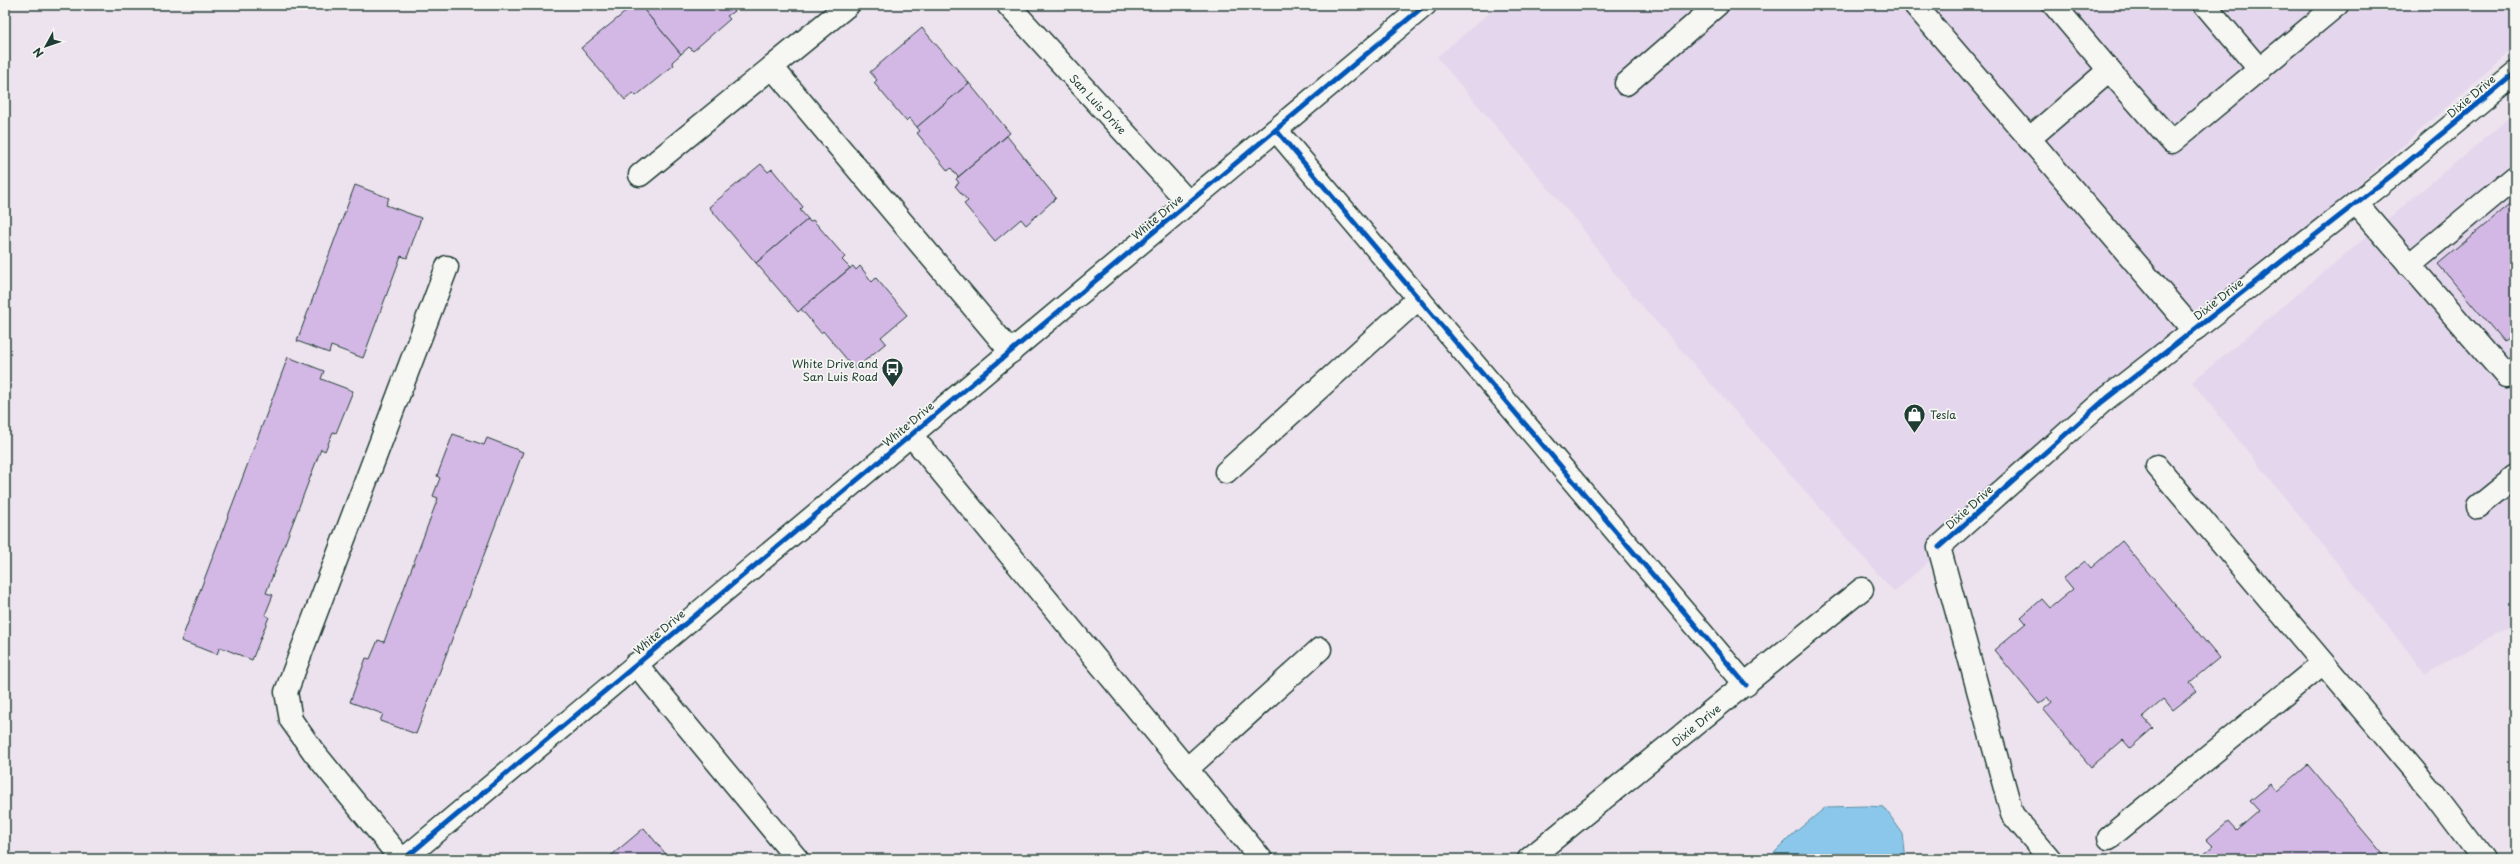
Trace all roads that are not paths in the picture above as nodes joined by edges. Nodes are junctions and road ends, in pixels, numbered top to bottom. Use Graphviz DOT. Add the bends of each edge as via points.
graph roads {
  1 [pos="848,5"];
  2 [pos="1008,5"];
  3 [pos="1424,5"];
  4 [pos="1717,5"];
  5 [pos="1915,5"];
  6 [pos="2054,5"];
  7 [pos="2205,5"];
  8 [pos="2337,5"];
  9 [pos="772,67"];
  10 [pos="2109,70"];
  11 [pos="2260,70"];
  12 [pos="2515,72"];
  13 [pos="1626,84"];
  14 [pos="1276,130"];
  15 [pos="2029,139"];
  16 [pos="640,175"];
  17 [pos="2515,177"];
  18 [pos="1189,203"];
  19 [pos="2356,203"];
  20 [pos="2410,264"];
  21 [pos="447,267"];
  22 [pos="1419,298"];
  23 [pos="2194,330"];
  24 [pos="1010,352"];
  25 [pos="2515,368"];
  26 [pos="911,435"];
  27 [pos="2157,466"];
  28 [pos="1226,472"];
  29 [pos="2515,477"];
  30 [pos="2478,507"];
  31 [pos="1862,589"];
  32 [pos="1320,649"];
  33 [pos="2323,663"];
  34 [pos="636,664"];
  35 [pos="1746,685"];
  36 [pos="1186,769"];
  37 [pos="2109,838"];
  38 [pos="406,858"];
  39 [pos="797,859"];
  40 [pos="1261,859"];
  41 [pos="1529,859"];
  42 [pos="2050,859"];
  43 [pos="2483,859"];
  1 -- 9 [label="street"];
  2 -- 18 [label="street, San Luis Drive"];
  3 -- 14 [label="street, White Drive"];
  4 -- 13 [label="street"];
  5 -- 15 [label="street"];
  6 -- 10 [label="street"];
  7 -- 11 [label="street"];
  8 -- 11 [label="street"];
  9 -- 16 [label="street"];
  9 -- 24 [label="street"];
  10 -- 11 [label="street" via="2172,142"];
  10 -- 15 [label="street"];
  12 -- 19 [label="street, Dixie Drive"];
  14 -- 18 [label="street, White Drive"];
  14 -- 22 [label="street"];
  15 -- 23 [label="street"];
  17 -- 20 [label="street"];
  18 -- 24 [label="street, White Drive"];
  19 -- 20 [label="street"];
  19 -- 23 [label="street, Dixie Drive"];
  20 -- 25 [label="street" via="2506,376"];
  21 -- 38 [label="street" via="286,692 291,720 312,751"];
  22 -- 28 [label="street"];
  22 -- 35 [label="street"];
  23 -- 42 [label="street, Dixie Drive" via="2102,402 1939,547 2012,814"];
  24 -- 26 [label="street, White Drive"];
  26 -- 34 [label="street, White Drive"];
  26 -- 36 [label="street"];
  27 -- 33 [label="street"];
  29 -- 30 [label="street"];
  31 -- 35 [label="street, Dixie Drive"];
  32 -- 36 [label="street"];
  33 -- 37 [label="street"];
  33 -- 43 [label="street" via="2433,793"];
  34 -- 38 [label="street, White Drive"];
  34 -- 39 [label="street"];
  35 -- 41 [label="street, Dixie Drive"];
  36 -- 40 [label="street"];
}
